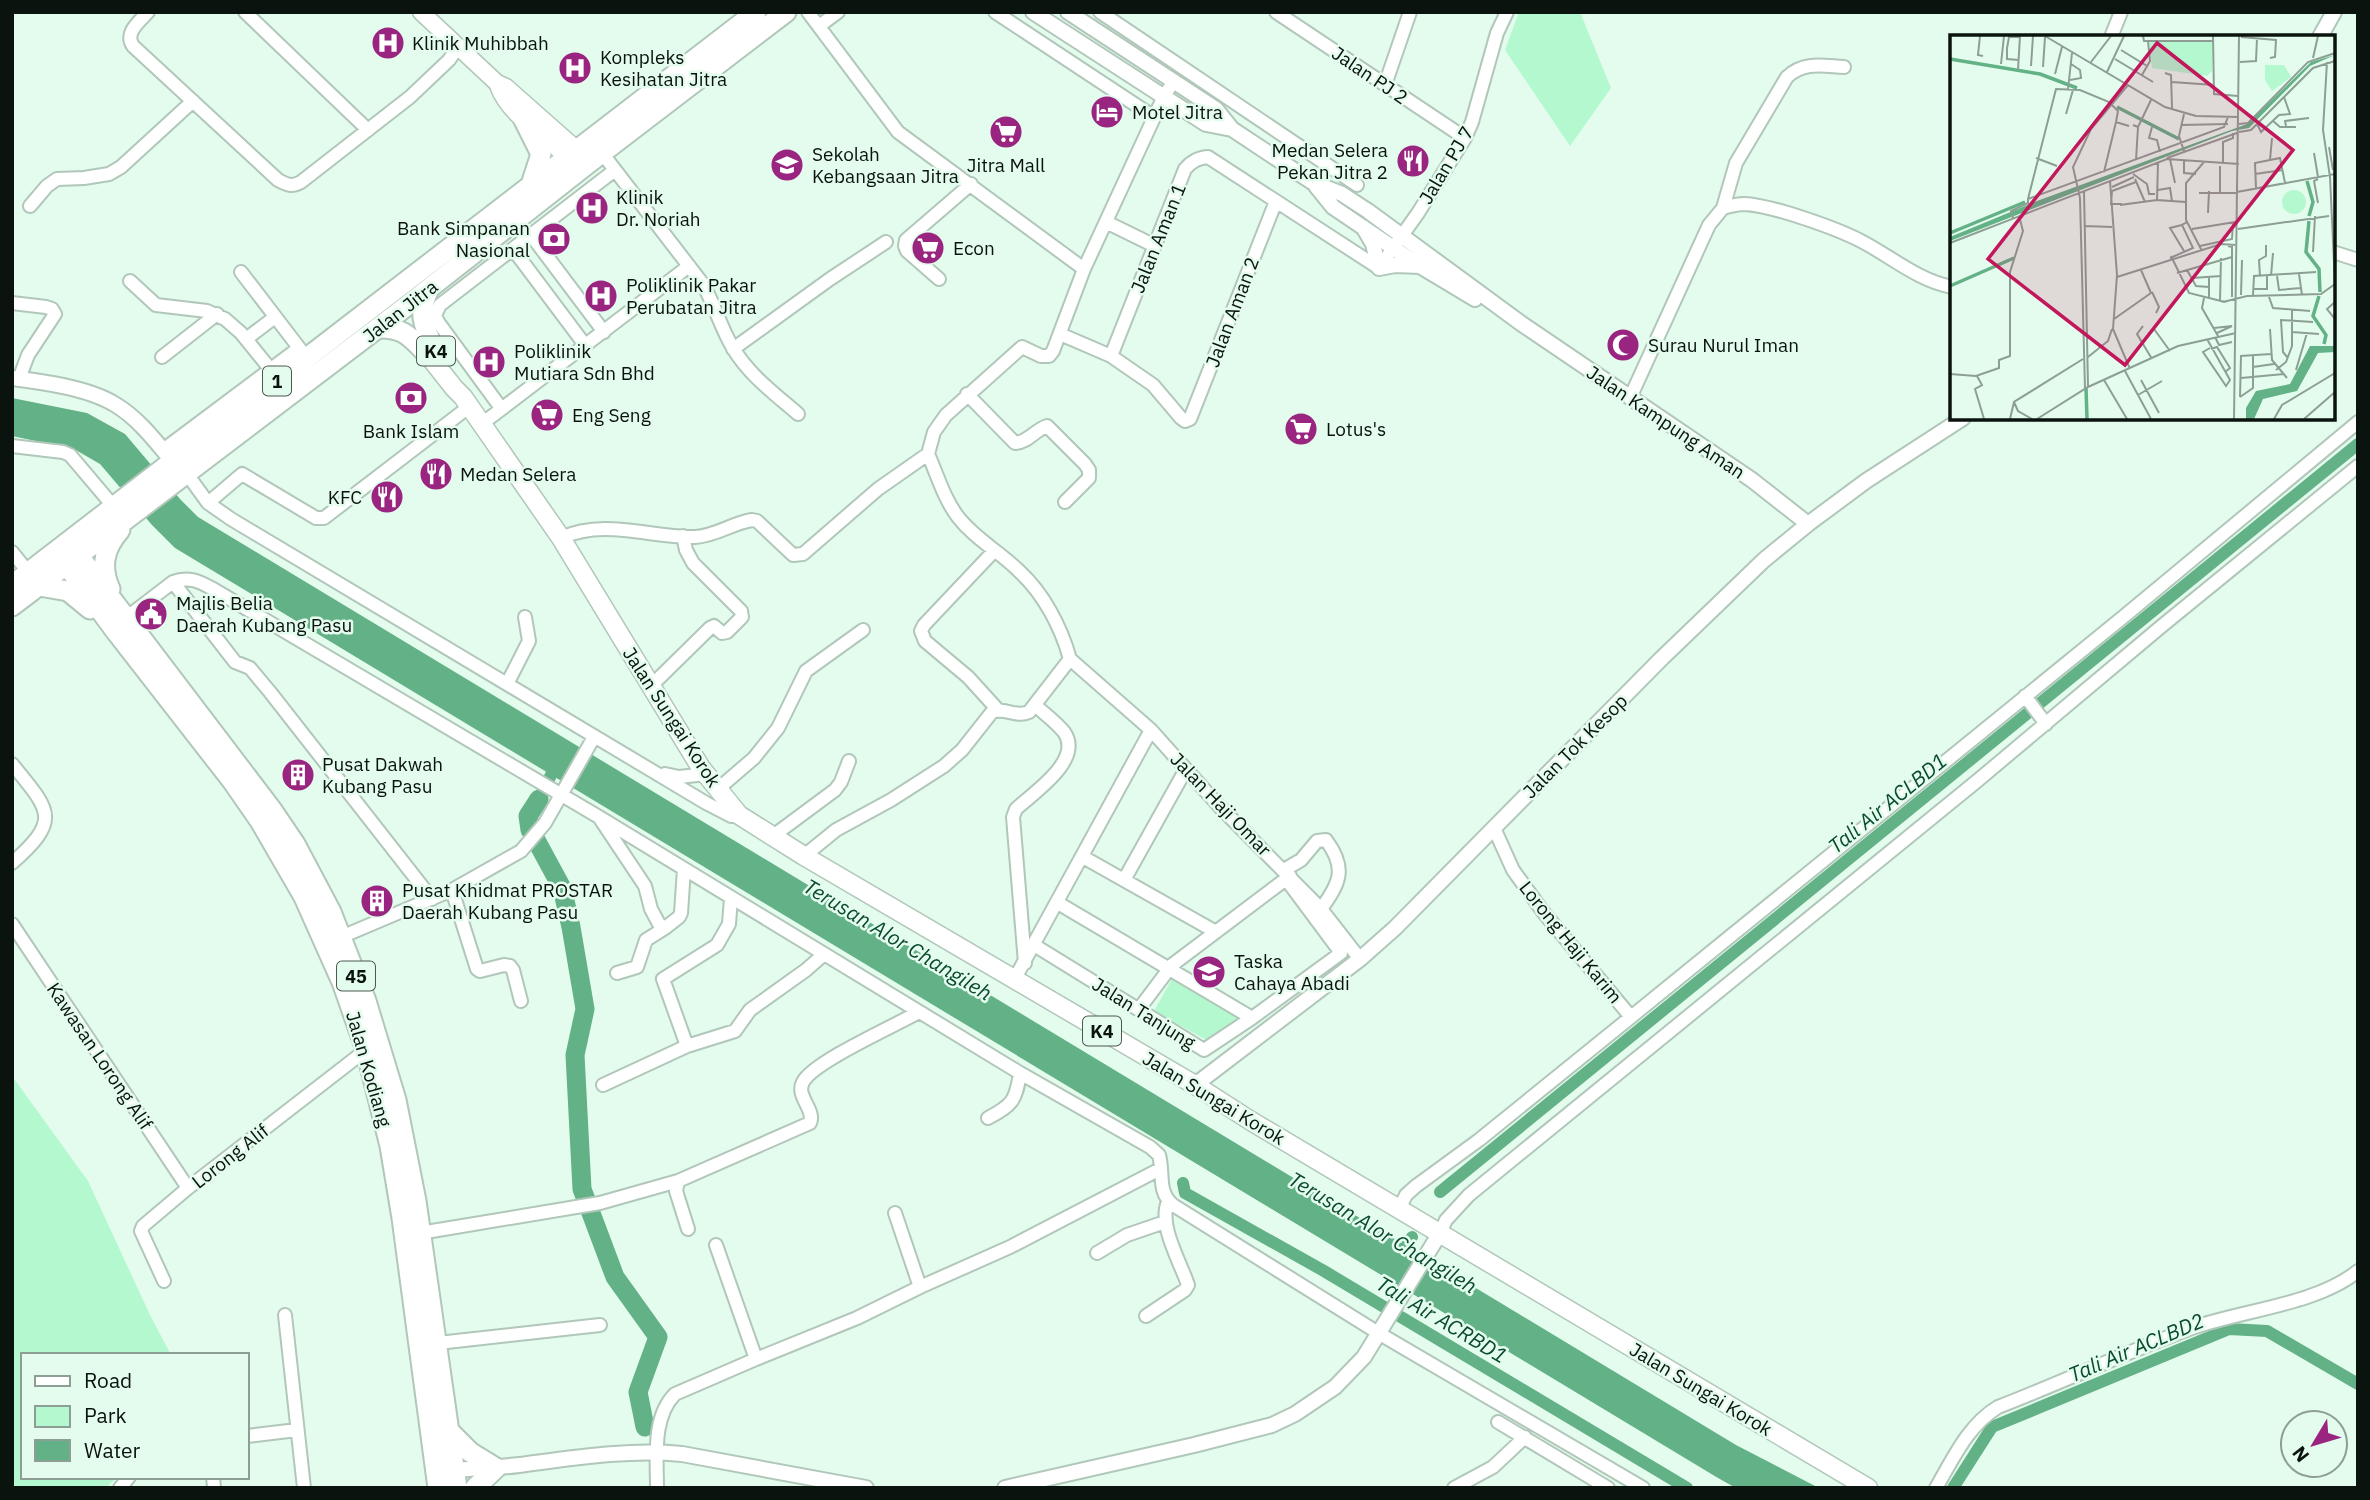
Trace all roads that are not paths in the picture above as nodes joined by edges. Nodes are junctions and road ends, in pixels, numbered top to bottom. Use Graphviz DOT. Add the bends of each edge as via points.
graph roads {
  1 [pos="148,12"];
  2 [pos="245,12"];
  3 [pos="421,12"];
  4 [pos="756,12"];
  5 [pos="786,12"];
  6 [pos="808,12"];
  7 [pos="838,12"];
  8 [pos="995,12"];
  9 [pos="1033,12"];
  10 [pos="1068,12"];
  11 [pos="1100,12"];
  12 [pos="1276,12"];
  13 [pos="1410,12"];
  14 [pos="1507,12"];
  15 [pos="2120,12"];
  16 [pos="2334,12"];
  17 [pos="819,26"];
  18 [pos="2112,35"];
  19 [pos="2321,35"];
  20 [pos="458,47"];
  21 [pos="1844,67"];
  22 [pos="1174,82"];
  23 [pos="496,83"];
  24 [pos="1385,85"];
  25 [pos="1164,96"];
  26 [pos="193,101"];
  27 [pos="1154,117"];
  28 [pos="523,118"];
  29 [pos="1232,129"];
  30 [pos="368,130"];
  31 [pos="1465,138"];
  32 [pos="583,158"];
  33 [pos="615,170"];
  34 [pos="1312,182"];
  35 [pos="971,184"];
  36 [pos="530,186"];
  37 [pos="1357,186"];
  38 [pos="1276,201"];
  39 [pos="30,206"];
  40 [pos="1723,208"];
  41 [pos="1106,222"];
  42 [pos="1360,223"];
  43 [pos="531,235"];
  44 [pos="1398,240"];
  45 [pos="886,242"];
  46 [pos="1155,246"];
  47 [pos="513,249"];
  48 [pos="2335,253"];
  49 [pos="2358,260"];
  50 [pos="689,266"];
  51 [pos="1420,266"];
  52 [pos="1379,268"];
  53 [pos="1084,269"];
  54 [pos="241,272"];
  55 [pos="939,279"];
  56 [pos="130,281"];
  57 [pos="1950,286"];
  58 [pos="429,289"];
  59 [pos="12,303"];
  60 [pos="394,303"];
  61 [pos="217,314"];
  62 [pos="275,317"];
  63 [pos="1522,324"];
  64 [pos="377,328"];
  65 [pos="604,332"];
  66 [pos="1060,334"];
  67 [pos="246,340"];
  68 [pos="586,345"];
  69 [pos="733,349"];
  70 [pos="432,352"];
  71 [pos="303,353"];
  72 [pos="1111,356"];
  73 [pos="162,357"];
  74 [pos="274,375"];
  75 [pos="16,379"];
  76 [pos="967,394"];
  77 [pos="1630,398"];
  78 [pos="466,402"];
  79 [pos="502,408"];
  80 [pos="798,414"];
  81 [pos="1960,420"];
  82 [pos="2358,422"];
  83 [pos="483,423"];
  84 [pos="12,446"];
  85 [pos="928,453"];
  86 [pos="175,466"];
  87 [pos="2358,466"];
  88 [pos="1065,502"];
  89 [pos="208,503"];
  90 [pos="127,509"];
  91 [pos="1808,524"];
  92 [pos="683,536"];
  93 [pos="561,538"];
  94 [pos="993,551"];
  95 [pos="12,552"];
  96 [pos="68,554"];
  97 [pos="34,579"];
  98 [pos="173,582"];
  99 [pos="12,585"];
  100 [pos="12,606"];
  101 [pos="525,617"];
  102 [pos="120,620"];
  103 [pos="863,630"];
  104 [pos="1070,659"];
  105 [pos="507,684"];
  106 [pos="652,686"];
  107 [pos="1036,706"];
  108 [pos="998,710"];
  109 [pos="2036,711"];
  110 [pos="1151,730"];
  111 [pos="591,742"];
  112 [pos="849,761"];
  113 [pos="12,764"];
  114 [pos="1186,769"];
  115 [pos="654,771"];
  116 [pos="706,774"];
  117 [pos="718,789"];
  118 [pos="559,791"];
  119 [pos="739,814"];
  120 [pos="599,817"];
  121 [pos="1494,828"];
  122 [pos="773,836"];
  123 [pos="804,856"];
  124 [pos="1083,857"];
  125 [pos="12,863"];
  126 [pos="684,869"];
  127 [pos="1287,875"];
  128 [pos="1124,880"];
  129 [pos="452,890"];
  130 [pos="731,898"];
  131 [pos="432,899"];
  132 [pos="1058,903"];
  133 [pos="1321,909"];
  134 [pos="12,923"];
  135 [pos="665,928"];
  136 [pos="1216,932"];
  137 [pos="341,937"];
  138 [pos="1034,945"];
  139 [pos="823,955"];
  140 [pos="1360,959"];
  141 [pos="1025,963"];
  142 [pos="1167,969"];
  143 [pos="617,973"];
  144 [pos="1014,980"];
  145 [pos="521,1001"];
  146 [pos="1139,1009"];
  147 [pos="919,1012"];
  148 [pos="1631,1017"];
  149 [pos="1252,1018"];
  150 [pos="687,1046"];
  151 [pos="366,1050"];
  152 [pos="1020,1073"];
  153 [pos="603,1085"];
  154 [pos="1195,1085"];
  155 [pos="988,1118"];
  156 [pos="1160,1170"];
  157 [pos="678,1181"];
  158 [pos="188,1188"];
  159 [pos="1168,1202"];
  160 [pos="1399,1209"];
  161 [pos="895,1213"];
  162 [pos="1165,1222"];
  163 [pos="688,1229"];
  164 [pos="420,1233"];
  165 [pos="1437,1238"];
  166 [pos="716,1245"];
  167 [pos="1097,1253"];
  168 [pos="2358,1271"];
  169 [pos="164,1281"];
  170 [pos="920,1287"];
  171 [pos="285,1315"];
  172 [pos="1146,1316"];
  173 [pos="600,1325"];
  174 [pos="1383,1329"];
  175 [pos="438,1343"];
  176 [pos="757,1359"];
  177 [pos="1498,1422"];
  178 [pos="297,1430"];
  179 [pos="448,1430"];
  180 [pos="248,1436"];
  181 [pos="1525,1437"];
  182 [pos="657,1452"];
  183 [pos="496,1468"];
  184 [pos="446,1479"];
  185 [pos="1641,1487"];
  186 [pos="304,1488"];
  187 [pos="475,1488"];
  188 [pos="657,1488"];
  189 [pos="866,1488"];
  190 [pos="1005,1488"];
  191 [pos="1454,1488"];
  192 [pos="1608,1488"];
  193 [pos="1868,1488"];
  194 [pos="1936,1488"];
  1 -- 26 [label="street" via="129,40"];
  2 -- 30 [label="street"];
  3 -- 20 [label="main road"];
  4 -- 32 [label="highway, Jalan Jitra / 1"];
  5 -- 32 [label="highway, Jalan Jitra / 1"];
  6 -- 17 [label="street"];
  7 -- 17 [label="street"];
  8 -- 27 [label="street"];
  9 -- 25 [label="street, Jalan Kampung Aman"];
  10 -- 22 [label="street, Jalan Kampung Aman"];
  11 -- 37 [label="street"];
  12 -- 24 [label="street, Jalan PJ 2"];
  13 -- 24 [label="street"];
  14 -- 31 [label="street, Jalan PJ 7"];
  15 -- 18 [label="street"];
  16 -- 19 [label="street"];
  17 -- 35 [label="street" via="898,132"];
  20 -- 23 [label="main road"];
  20 -- 30 [label="street" via="431,78"];
  21 -- 40 [label="street" via="1809,65 1787,77 1736,163"];
  22 -- 25 [label="street"];
  22 -- 29 [label="street, Jalan Kampung Aman" via="1216,109"];
  23 -- 28 [label="main road"];
  23 -- 32 [label="main road"];
  24 -- 31 [label="street, Jalan PJ 2"];
  25 -- 27 [label="street"];
  25 -- 29 [label="street, Jalan Kampung Aman" via="1206,124"];
  26 -- 30 [label="street" via="287,185 301,182"];
  26 -- 39 [label="street" via="121,167 109,174 57,179"];
  27 -- 41 [label="street"];
  28 -- 32 [label="main road"];
  28 -- 36 [label="highway" via="541,154"];
  29 -- 34 [label="street, Jalan Kampung Aman"];
  31 -- 44 [label="street, Jalan PJ 7"];
  32 -- 33 [label="street"];
  32 -- 36 [label="highway, Jalan Jitra / 1"];
  32 -- 58 [label="highway, Jalan Jitra / 1"];
  33 -- 43 [label="street"];
  33 -- 50 [label="street"];
  34 -- 42 [label="street, Jalan Kampung Aman" via="1334,207"];
  34 -- 44 [label="street, Jalan Kampung Aman" via="1342,194"];
  35 -- 53 [label="street"];
  35 -- 55 [label="street" via="906,240 907,251"];
  36 -- 60 [label="highway, Jalan Jitra / 1"];
  38 -- 46 [label="street, Jalan Aman 1" via="1208,158 1195,160 1185,169"];
  38 -- 52 [label="street, Jalan Aman 1"];
  38 -- 72 [label="street, Jalan Aman 2" via="1191,419 1185,421 1153,385"];
  40 -- 57 [label="street" via="1760,206 1820,224 1860,240 1925,279"];
  40 -- 77 [label="street" via="1709,225"];
  41 -- 46 [label="street"];
  41 -- 53 [label="street"];
  42 -- 44 [label="street, Jalan Kampung Aman"];
  42 -- 52 [label="street" via="1373,244"];
  43 -- 47 [label="street"];
  43 -- 65 [label="street"];
  44 -- 51 [label="street, Jalan Kampung Aman"];
  44 -- 52 [label="street, Jalan PJ 7"];
  44 -- 63 [label="street, Jalan Kampung Aman"];
  45 -- 69 [label="street"];
  46 -- 72 [label="street, Jalan Aman 1"];
  47 -- 68 [label="street"];
  47 -- 79 [label="street" via="440,305 435,315"];
  48 -- 49 [label="street"];
  50 -- 65 [label="street"];
  50 -- 69 [label="street" via="710,296"];
  51 -- 52 [label="street"];
  51 -- 63 [label="street, Jalan Kampung Aman"];
  53 -- 66 [label="street"];
  54 -- 62 [label="street"];
  56 -- 61 [label="street" via="156,305"];
  58 -- 60 [label="highway, Jalan Jitra / 1"];
  58 -- 70 [label="highway" via="422,314"];
  59 -- 75 [label="street" via="46,307 55,314"];
  60 -- 64 [label="highway, Jalan Jitra / 1"];
  60 -- 70 [label="main road, Jalan Sungai Korok / K4"];
  60 -- 71 [label="highway, Jalan Jitra / 1"];
  61 -- 67 [label="street"];
  61 -- 73 [label="street"];
  62 -- 67 [label="street"];
  62 -- 71 [label="street"];
  63 -- 77 [label="street, Jalan Kampung Aman"];
  64 -- 70 [label="highway" via="394,327"];
  64 -- 86 [label="highway, Jalan Jitra / 1"];
  65 -- 68 [label="street"];
  66 -- 72 [label="street"];
  66 -- 76 [label="street" via="1049,356 1022,347"];
  67 -- 74 [label="street"];
  68 -- 79 [label="street"];
  69 -- 80 [label="street" via="750,372"];
  70 -- 78 [label="main road, Jalan Sungai Korok / K4"];
  71 -- 74 [label="highway, Jalan Jitra / 1"];
  74 -- 86 [label="highway, Jalan Jitra / 1"];
  75 -- 86 [label="street" via="99,396 131,416"];
  76 -- 85 [label="street" via="934,432"];
  76 -- 88 [label="street" via="1015,443 1046,426 1086,464 1089,478"];
  77 -- 91 [label="street, Jalan Kampung Aman" via="1762,487"];
  78 -- 83 [label="main road, Jalan Sungai Korok / K4"];
  78 -- 89 [label="street" via="324,518 316,518 242,474"];
  79 -- 83 [label="street"];
  81 -- 91 [label="street, Jalan Tok Kesop"];
  82 -- 109 [label="street"];
  83 -- 93 [label="main road, Jalan Sungai Korok / K4"];
  84 -- 90 [label="street" via="70,455"];
  85 -- 92 [label="street" via="800,555 793,555 752,520 712,534"];
  85 -- 94 [label="street" via="958,517"];
  86 -- 89 [label="street"];
  86 -- 90 [label="highway, Jalan Jitra / 1"];
  87 -- 109 [label="street" via="2162,625"];
  89 -- 105 [label="street"];
  90 -- 96 [label="highway, Jalan Jitra / 1"];
  90 -- 102 [label="highway" via="104,561"];
  91 -- 121 [label="street, Jalan Tok Kesop" via="1718,602"];
  92 -- 93 [label="street" via="605,528"];
  92 -- 106 [label="street" via="689,557 742,617 727,632 710,628"];
  93 -- 106 [label="main road, Jalan Sungai Korok / K4"];
  94 -- 104 [label="street" via="1039,593"];
  94 -- 108 [label="street" via="921,631 925,641"];
  95 -- 97 [label="street"];
  96 -- 97 [label="highway, Jalan Jitra / 1"];
  96 -- 102 [label="highway, Jalan Kodiang / 45"];
  97 -- 99 [label="highway, Jalan Jitra / 1"];
  97 -- 100 [label="highway, Jalan Jitra / 1"];
  97 -- 102 [label="highway" via="68,591"];
  98 -- 102 [label="street"];
  98 -- 118 [label="street" via="199,582"];
  98 -- 131 [label="street" via="235,662 250,668"];
  101 -- 105 [label="street" via="529,641"];
  102 -- 137 [label="highway, Jalan Kodiang / 45" via="272,810 318,886"];
  102 -- 151 [label="highway, Jalan Kodiang / 45" via="279,850 316,922"];
  103 -- 117 [label="street" via="806,671 778,728 754,758"];
  104 -- 107 [label="street"];
  104 -- 110 [label="street, Jalan Haji Omar"];
  105 -- 111 [label="street"];
  106 -- 116 [label="main road, Jalan Sungai Korok / K4"];
  107 -- 108 [label="street" via="1022,716"];
  107 -- 141 [label="street" via="1064,731 1068,746 1063,765 1013,817"];
  108 -- 123 [label="street" via="944,766 836,830"];
  109 -- 148 [label="street"];
  109 -- 165 [label="street" via="1478,1187 1456,1208"];
  110 -- 114 [label="street, Jalan Haji Omar"];
  110 -- 124 [label="street"];
  111 -- 115 [label="street"];
  111 -- 118 [label="street"];
  112 -- 122 [label="street" via="835,790"];
  113 -- 125 [label="street" via="42,804 46,820 40,836"];
  114 -- 127 [label="street, Jalan Haji Omar"];
  114 -- 128 [label="street"];
  115 -- 116 [label="street" via="679,777"];
  115 -- 119 [label="street" via="724,813"];
  116 -- 117 [label="main road, Jalan Sungai Korok / K4"];
  117 -- 119 [label="main road, Jalan Sungai Korok / K4"];
  118 -- 120 [label="street"];
  118 -- 129 [label="street" via="545,823 521,851"];
  119 -- 122 [label="main road, Jalan Sungai Korok / K4"];
  120 -- 126 [label="street"];
  120 -- 135 [label="street" via="645,886 651,909"];
  121 -- 140 [label="street, Jalan Tok Kesop"];
  121 -- 148 [label="street, Lorong Haji Karim" via="1513,870 1544,913"];
  122 -- 123 [label="main road, Jalan Sungai Korok / K4"];
  123 -- 144 [label="main road, Jalan Sungai Korok / K4"];
  124 -- 128 [label="street"];
  124 -- 132 [label="street"];
  126 -- 130 [label="street"];
  126 -- 135 [label="street" via="681,913"];
  127 -- 133 [label="street, Jalan Haji Omar"];
  127 -- 133 [label="street" via="1317,841 1326,840 1340,867 1335,887"];
  127 -- 136 [label="street"];
  127 -- 149 [label="street" via="1341,953"];
  128 -- 136 [label="street"];
  129 -- 131 [label="street"];
  129 -- 145 [label="street" via="477,969 510,966"];
  130 -- 139 [label="street"];
  130 -- 150 [label="street" via="729,925 717,945 663,979"];
  131 -- 137 [label="street"];
  132 -- 138 [label="street"];
  132 -- 142 [label="street"];
  133 -- 140 [label="street, Jalan Haji Omar"];
  134 -- 158 [label="street, Kawasan Lorong Alif"];
  135 -- 143 [label="street" via="645,943 636,969"];
  136 -- 142 [label="street"];
  137 -- 164 [label="highway, Jalan Kodiang / 45" via="396,1100"];
  138 -- 141 [label="street"];
  138 -- 146 [label="street, Jalan Tanjung"];
  139 -- 147 [label="street"];
  139 -- 150 [label="street" via="750,1010 735,1031"];
  140 -- 154 [label="street, Jalan Tok Kesop"];
  141 -- 144 [label="street"];
  142 -- 146 [label="street"];
  142 -- 149 [label="street"];
  144 -- 154 [label="main road, Jalan Sungai Korok / K4"];
  146 -- 149 [label="street, Jalan Tanjung" via="1204,1050"];
  147 -- 152 [label="street"];
  147 -- 157 [label="street" via="831,1059 807,1077 801,1090 810,1123"];
  148 -- 160 [label="street" via="1416,1186"];
  150 -- 153 [label="street"];
  151 -- 158 [label="street, Lorong Alif"];
  151 -- 184 [label="highway, Jalan Kodiang / 45" via="396,1178"];
  152 -- 155 [label="street" via="1017,1095 1008,1107"];
  152 -- 156 [label="street" via="1156,1151"];
  154 -- 160 [label="main road, Jalan Sungai Korok / K4"];
  156 -- 159 [label="street"];
  156 -- 170 [label="street"];
  157 -- 163 [label="street" via="676,1191"];
  157 -- 164 [label="street" via="600,1203"];
  158 -- 169 [label="street, Lorong Alif" via="141,1231"];
  159 -- 162 [label="street"];
  159 -- 174 [label="street"];
  160 -- 165 [label="main road, Jalan Sungai Korok / K4"];
  161 -- 170 [label="street"];
  162 -- 167 [label="street" via="1127,1235"];
  162 -- 172 [label="street" via="1188,1285"];
  164 -- 175 [label="highway, Jalan Kodiang / 45"];
  165 -- 174 [label="street"];
  165 -- 193 [label="main road, Jalan Sungai Korok / K4"];
  166 -- 176 [label="street"];
  168 -- 194 [label="street" via="2329,1288 2193,1328 1998,1408 1974,1427"];
  170 -- 176 [label="street"];
  171 -- 178 [label="street"];
  173 -- 175 [label="street"];
  174 -- 185 [label="street"];
  174 -- 190 [label="street" via="1335,1387 1272,1425"];
  175 -- 179 [label="highway, Jalan Kodiang / 45"];
  176 -- 182 [label="street" via="675,1394 663,1410"];
  177 -- 181 [label="street"];
  178 -- 180 [label="street"];
  178 -- 186 [label="street"];
  179 -- 183 [label="highway" via="470,1452"];
  179 -- 184 [label="highway, Jalan Kodiang / 45"];
  181 -- 191 [label="street" via="1493,1467"];
  181 -- 192 [label="street"];
  182 -- 183 [label="street"];
  182 -- 188 [label="street"];
  182 -- 189 [label="street"];
  183 -- 184 [label="street"];
  183 -- 187 [label="highway"];
}
